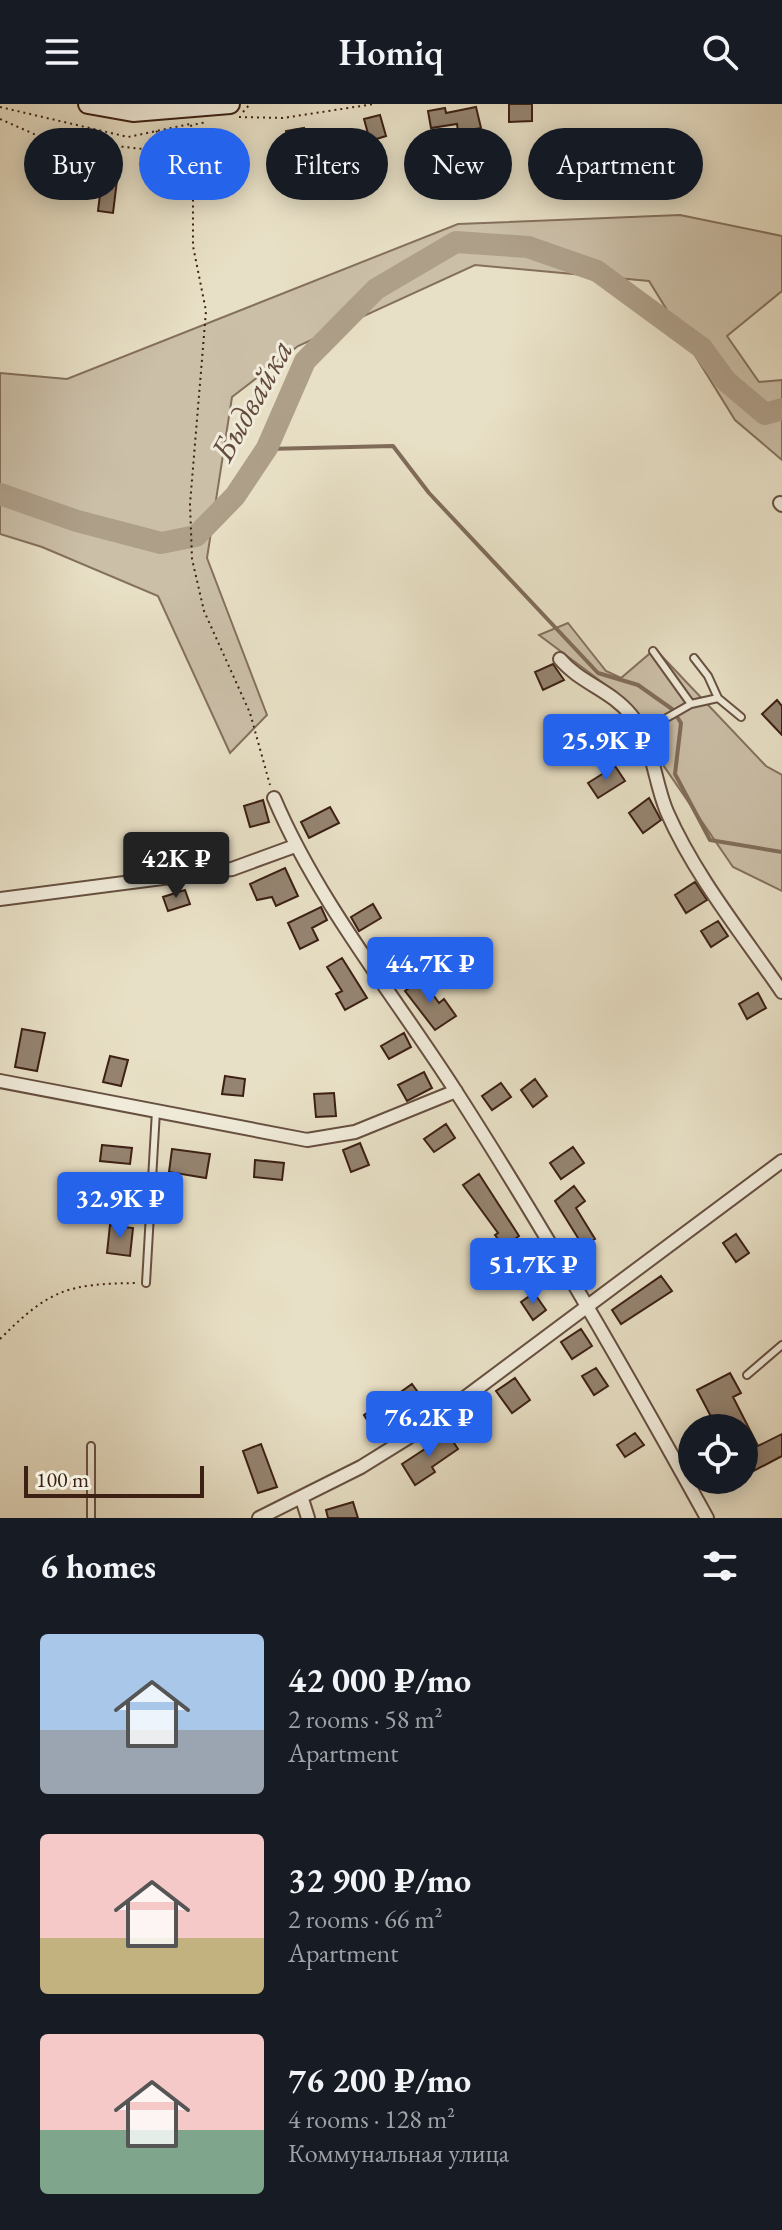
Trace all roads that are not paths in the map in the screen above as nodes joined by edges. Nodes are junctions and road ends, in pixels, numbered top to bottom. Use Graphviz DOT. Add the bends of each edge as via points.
graph roads {
  1 [pos="88,104"];
  2 [pos="134,108"];
  3 [pos="232,113"];
  4 [pos="653,651"];
  5 [pos="694,658"];
  6 [pos="560,659"];
  7 [pos="718,698"];
  8 [pos="691,704"];
  9 [pos="741,717"];
  10 [pos="650,760"];
  11 [pos="274,798"];
  12 [pos="295,846"];
  13 [pos="0,899"];
  14 [pos="782,992"];
  15 [pos="0,1081"];
  16 [pos="456,1091"];
  17 [pos="156,1111"];
  18 [pos="782,1161"];
  19 [pos="146,1283"];
  20 [pos="589,1303"];
  21 [pos="782,1345"];
  22 [pos="747,1375"];
  23 [pos="91,1446"];
  24 [pos="302,1499"];
  25 [pos="91,1518"];
  26 [pos="259,1518"];
  27 [pos="308,1518"];
  28 [pos="707,1518"];
  1 -- 2 [label="main road"];
  2 -- 3 [label="main road"];
  4 -- 8 [label="lane"];
  5 -- 7 [label="lane"];
  6 -- 10 [label="street" via="572,674 606,691 633,716"];
  7 -- 8 [label="lane"];
  7 -- 9 [label="lane"];
  8 -- 10 [label="lane" via="663,720"];
  10 -- 14 [label="street" via="667,813"];
  11 -- 12 [label="street"];
  12 -- 13 [label="street" via="232,869"];
  12 -- 16 [label="street"];
  15 -- 17 [label="street"];
  16 -- 17 [label="street" via="355,1132 307,1140"];
  16 -- 20 [label="street"];
  17 -- 19 [label="lane"];
  18 -- 20 [label="street"];
  20 -- 24 [label="street" via="427,1426"];
  20 -- 28 [label="street"];
  21 -- 22 [label="lane"];
  23 -- 25 [label="lane"];
  24 -- 26 [label="street"];
  24 -- 27 [label="street"];
}
